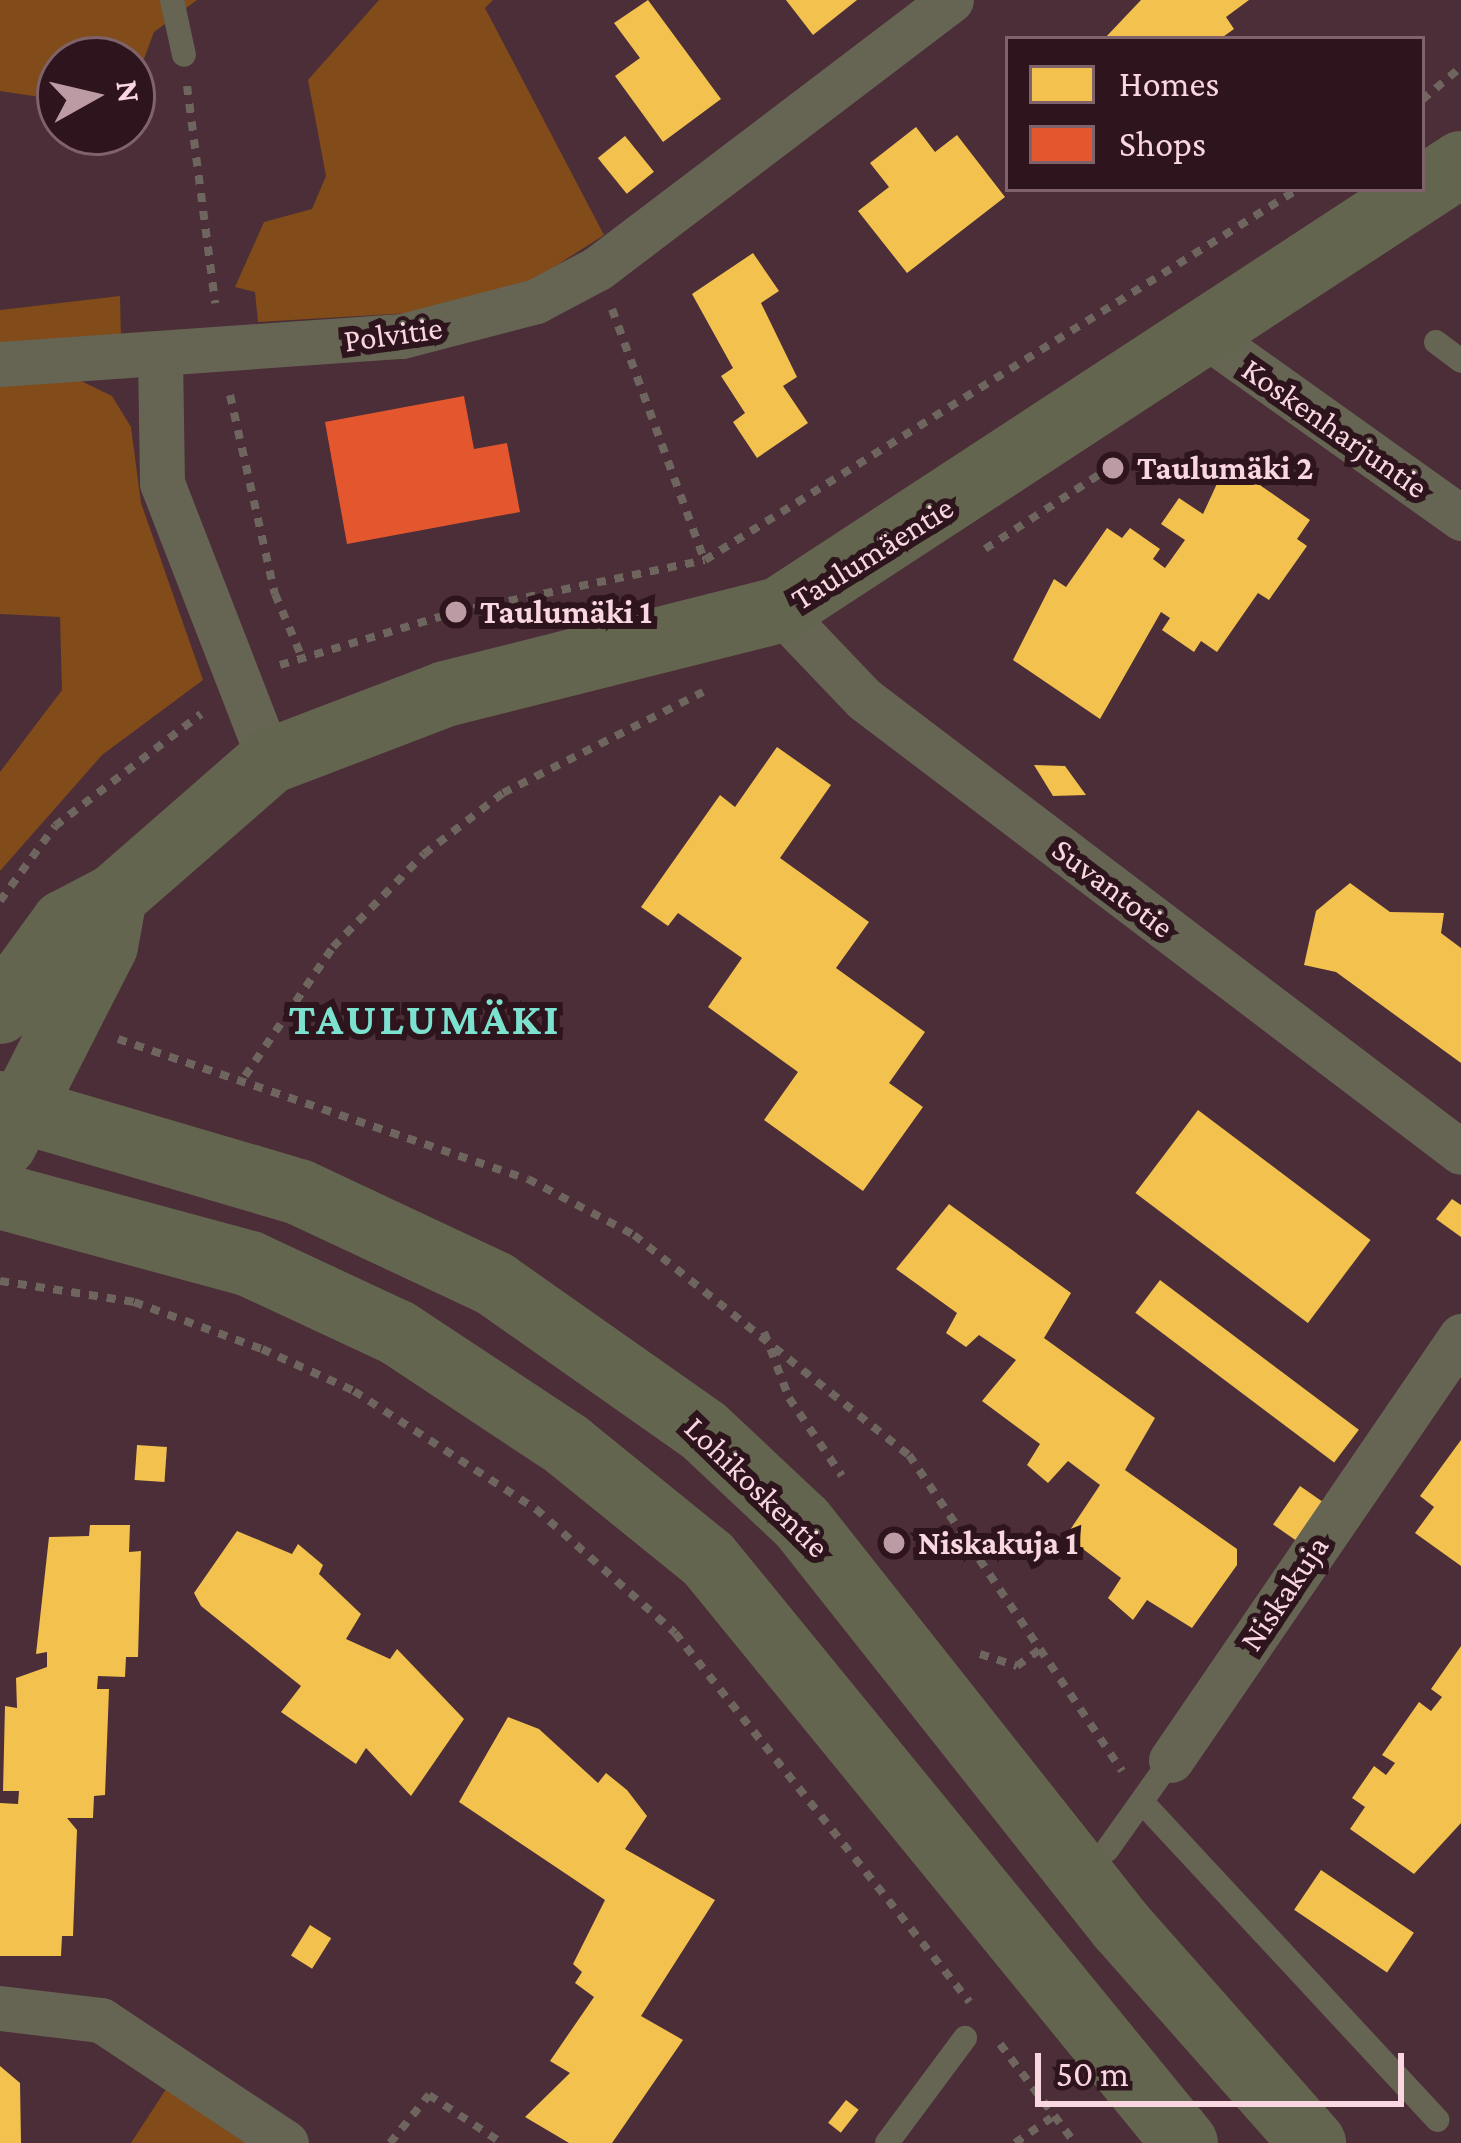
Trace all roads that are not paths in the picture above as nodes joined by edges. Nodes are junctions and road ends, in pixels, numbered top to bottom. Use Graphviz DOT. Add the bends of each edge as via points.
graph roads {
  1 [pos="172,0"];
  2 [pos="951,0"];
  3 [pos="184,55"];
  4 [pos="1461,164"];
  5 [pos="1425,189"];
  6 [pos="1421,192"];
  7 [pos="1208,338"];
  8 [pos="1436,342"];
  9 [pos="160,355"];
  10 [pos="1461,361"];
  11 [pos="0,364"];
  12 [pos="1461,518"];
  13 [pos="750,620"];
  14 [pos="270,760"];
  15 [pos="114,897"];
  16 [pos="0,1011"];
  17 [pos="8,1122"];
  18 [pos="1461,1152"];
  19 [pos="0,1196"];
  20 [pos="1461,1336"];
  21 [pos="1171,1760"];
  22 [pos="1142,1802"];
  23 [pos="1107,1850"];
  24 [pos="0,2008"];
  25 [pos="974,2028"];
  26 [pos="1438,2120"];
  27 [pos="286,2143"];
  28 [pos="887,2143"];
  29 [pos="1185,2143"];
  30 [pos="1313,2143"];
  1 -- 3 [label="lane"];
  2 -- 9 [label="street, Polvitie" via="598,268 470,323"];
  4 -- 5 [label="main road, Taulumäentie"];
  6 -- 7 [label="main road, Taulumäentie"];
  7 -- 12 [label="street, Koskenharjuntie"];
  7 -- 13 [label="main road, Taulumäentie"];
  8 -- 10 [label="lane"];
  9 -- 11 [label="street, Polvitie"];
  9 -- 14 [label="street" via="162,483 236,690"];
  13 -- 14 [label="main road, Taulumäentie" via="445,694"];
  13 -- 18 [label="street, Suvantotie"];
  14 -- 15 [label="main road, Taulumäentie"];
  15 -- 16 [label="main road, Taulumäentie" via="64,922"];
  15 -- 17 [label="main road" via="104,946"];
  17 -- 30 [label="main road, Lohikoskentie" via="299,1192 495,1284 704,1431 802,1523 1121,1926"];
  19 -- 29 [label="main road" via="250,1264 398,1333 585,1459 708,1559"];
  20 -- 21 [label="street, Niskakuja"];
  21 -- 22 [label="lane, Niskakuja"];
  22 -- 23 [label="lane, Niskakuja"];
  22 -- 26 [label="lane"];
  24 -- 27 [label="street" via="101,2020"];
  25 -- 28 [label="lane"];
}
